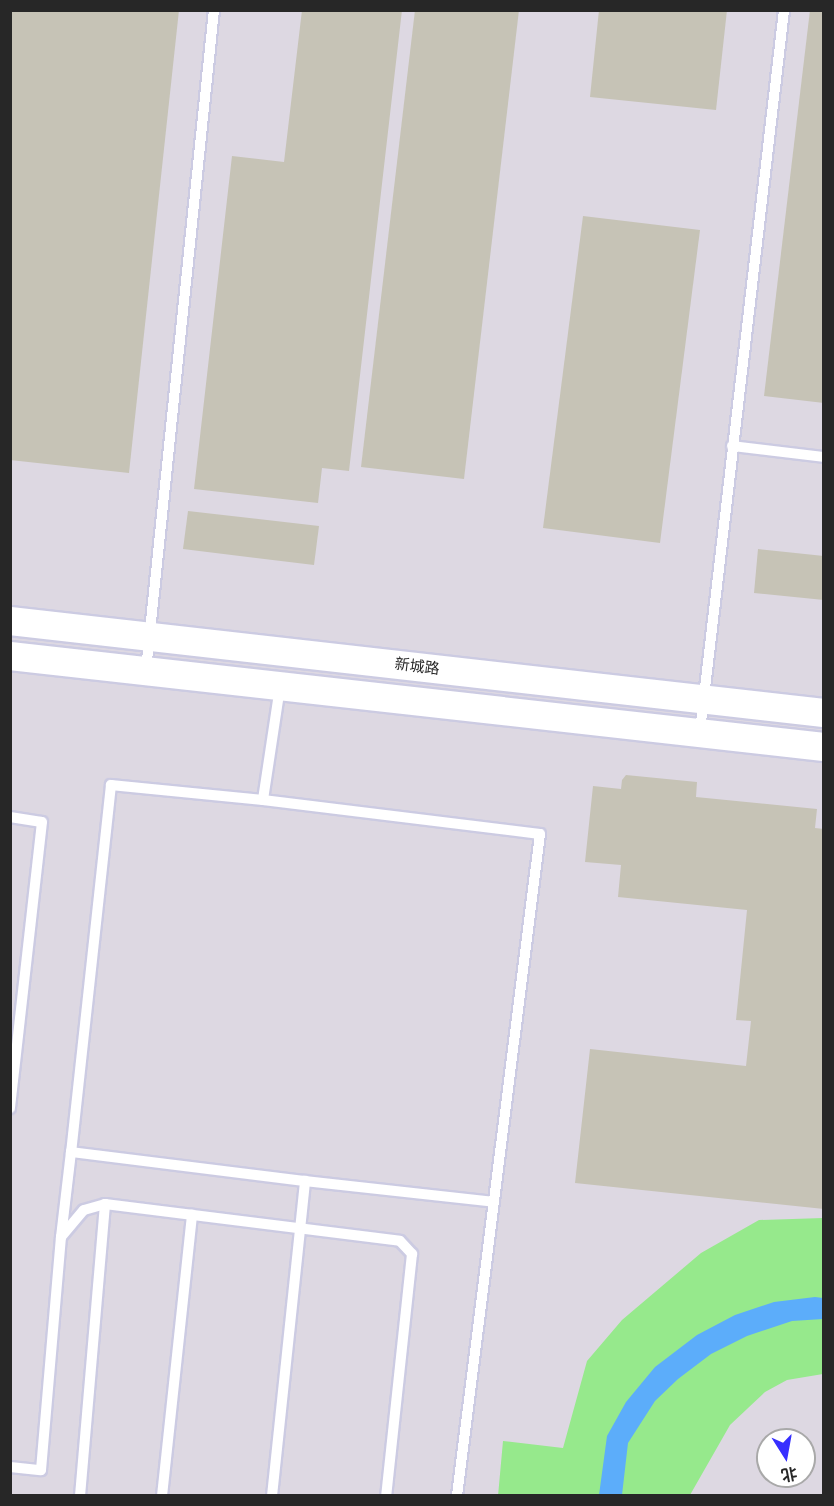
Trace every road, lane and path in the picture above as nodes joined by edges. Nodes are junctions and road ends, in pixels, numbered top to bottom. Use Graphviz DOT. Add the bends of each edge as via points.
graph roads {
  1 [pos="214,10"];
  2 [pos="784,10"];
  3 [pos="732,446"];
  4 [pos="824,457"];
  5 [pos="10,621"];
  6 [pos="149,635"];
  7 [pos="10,656"];
  8 [pos="146,670"];
  9 [pos="280,686"];
  10 [pos="703,701"];
  11 [pos="824,713"];
  12 [pos="699,734"];
  13 [pos="824,747"];
  14 [pos="263,800"];
  15 [pos="10,817"];
  16 [pos="10,1108"];
  17 [pos="71,1152"];
  18 [pos="305,1181"];
  19 [pos="494,1202"];
  20 [pos="105,1204"];
  21 [pos="192,1215"];
  22 [pos="301,1228"];
  23 [pos="61,1238"];
  24 [pos="10,1467"];
  25 [pos="80,1496"];
  26 [pos="162,1496"];
  27 [pos="272,1496"];
  28 [pos="386,1496"];
  29 [pos="458,1496"];
  1 -- 6 [label="lane"];
  2 -- 3 [label="lane"];
  3 -- 4 [label="lane"];
  3 -- 10 [label="lane"];
  5 -- 6 [label="street, 新城路"];
  6 -- 8 [label="lane"];
  6 -- 10 [label="street, 新城路"];
  7 -- 8 [label="street"];
  8 -- 9 [label="street"];
  9 -- 12 [label="street"];
  9 -- 14 [label="lane"];
  10 -- 11 [label="street, 新城路"];
  10 -- 12 [label="lane"];
  12 -- 13 [label="street"];
  14 -- 17 [label="lane" via="111,785"];
  14 -- 19 [label="lane" via="540,834"];
  15 -- 16 [label="lane" via="42,822"];
  17 -- 18 [label="lane"];
  17 -- 23 [label="lane"];
  18 -- 19 [label="lane"];
  18 -- 22 [label="lane"];
  19 -- 29 [label="lane"];
  20 -- 21 [label="lane"];
  20 -- 23 [label="lane" via="84,1210"];
  20 -- 25 [label="lane"];
  21 -- 22 [label="lane"];
  21 -- 26 [label="lane"];
  22 -- 27 [label="lane"];
  22 -- 28 [label="lane" via="400,1241 412,1254"];
  23 -- 24 [label="lane" via="41,1470"];
}
